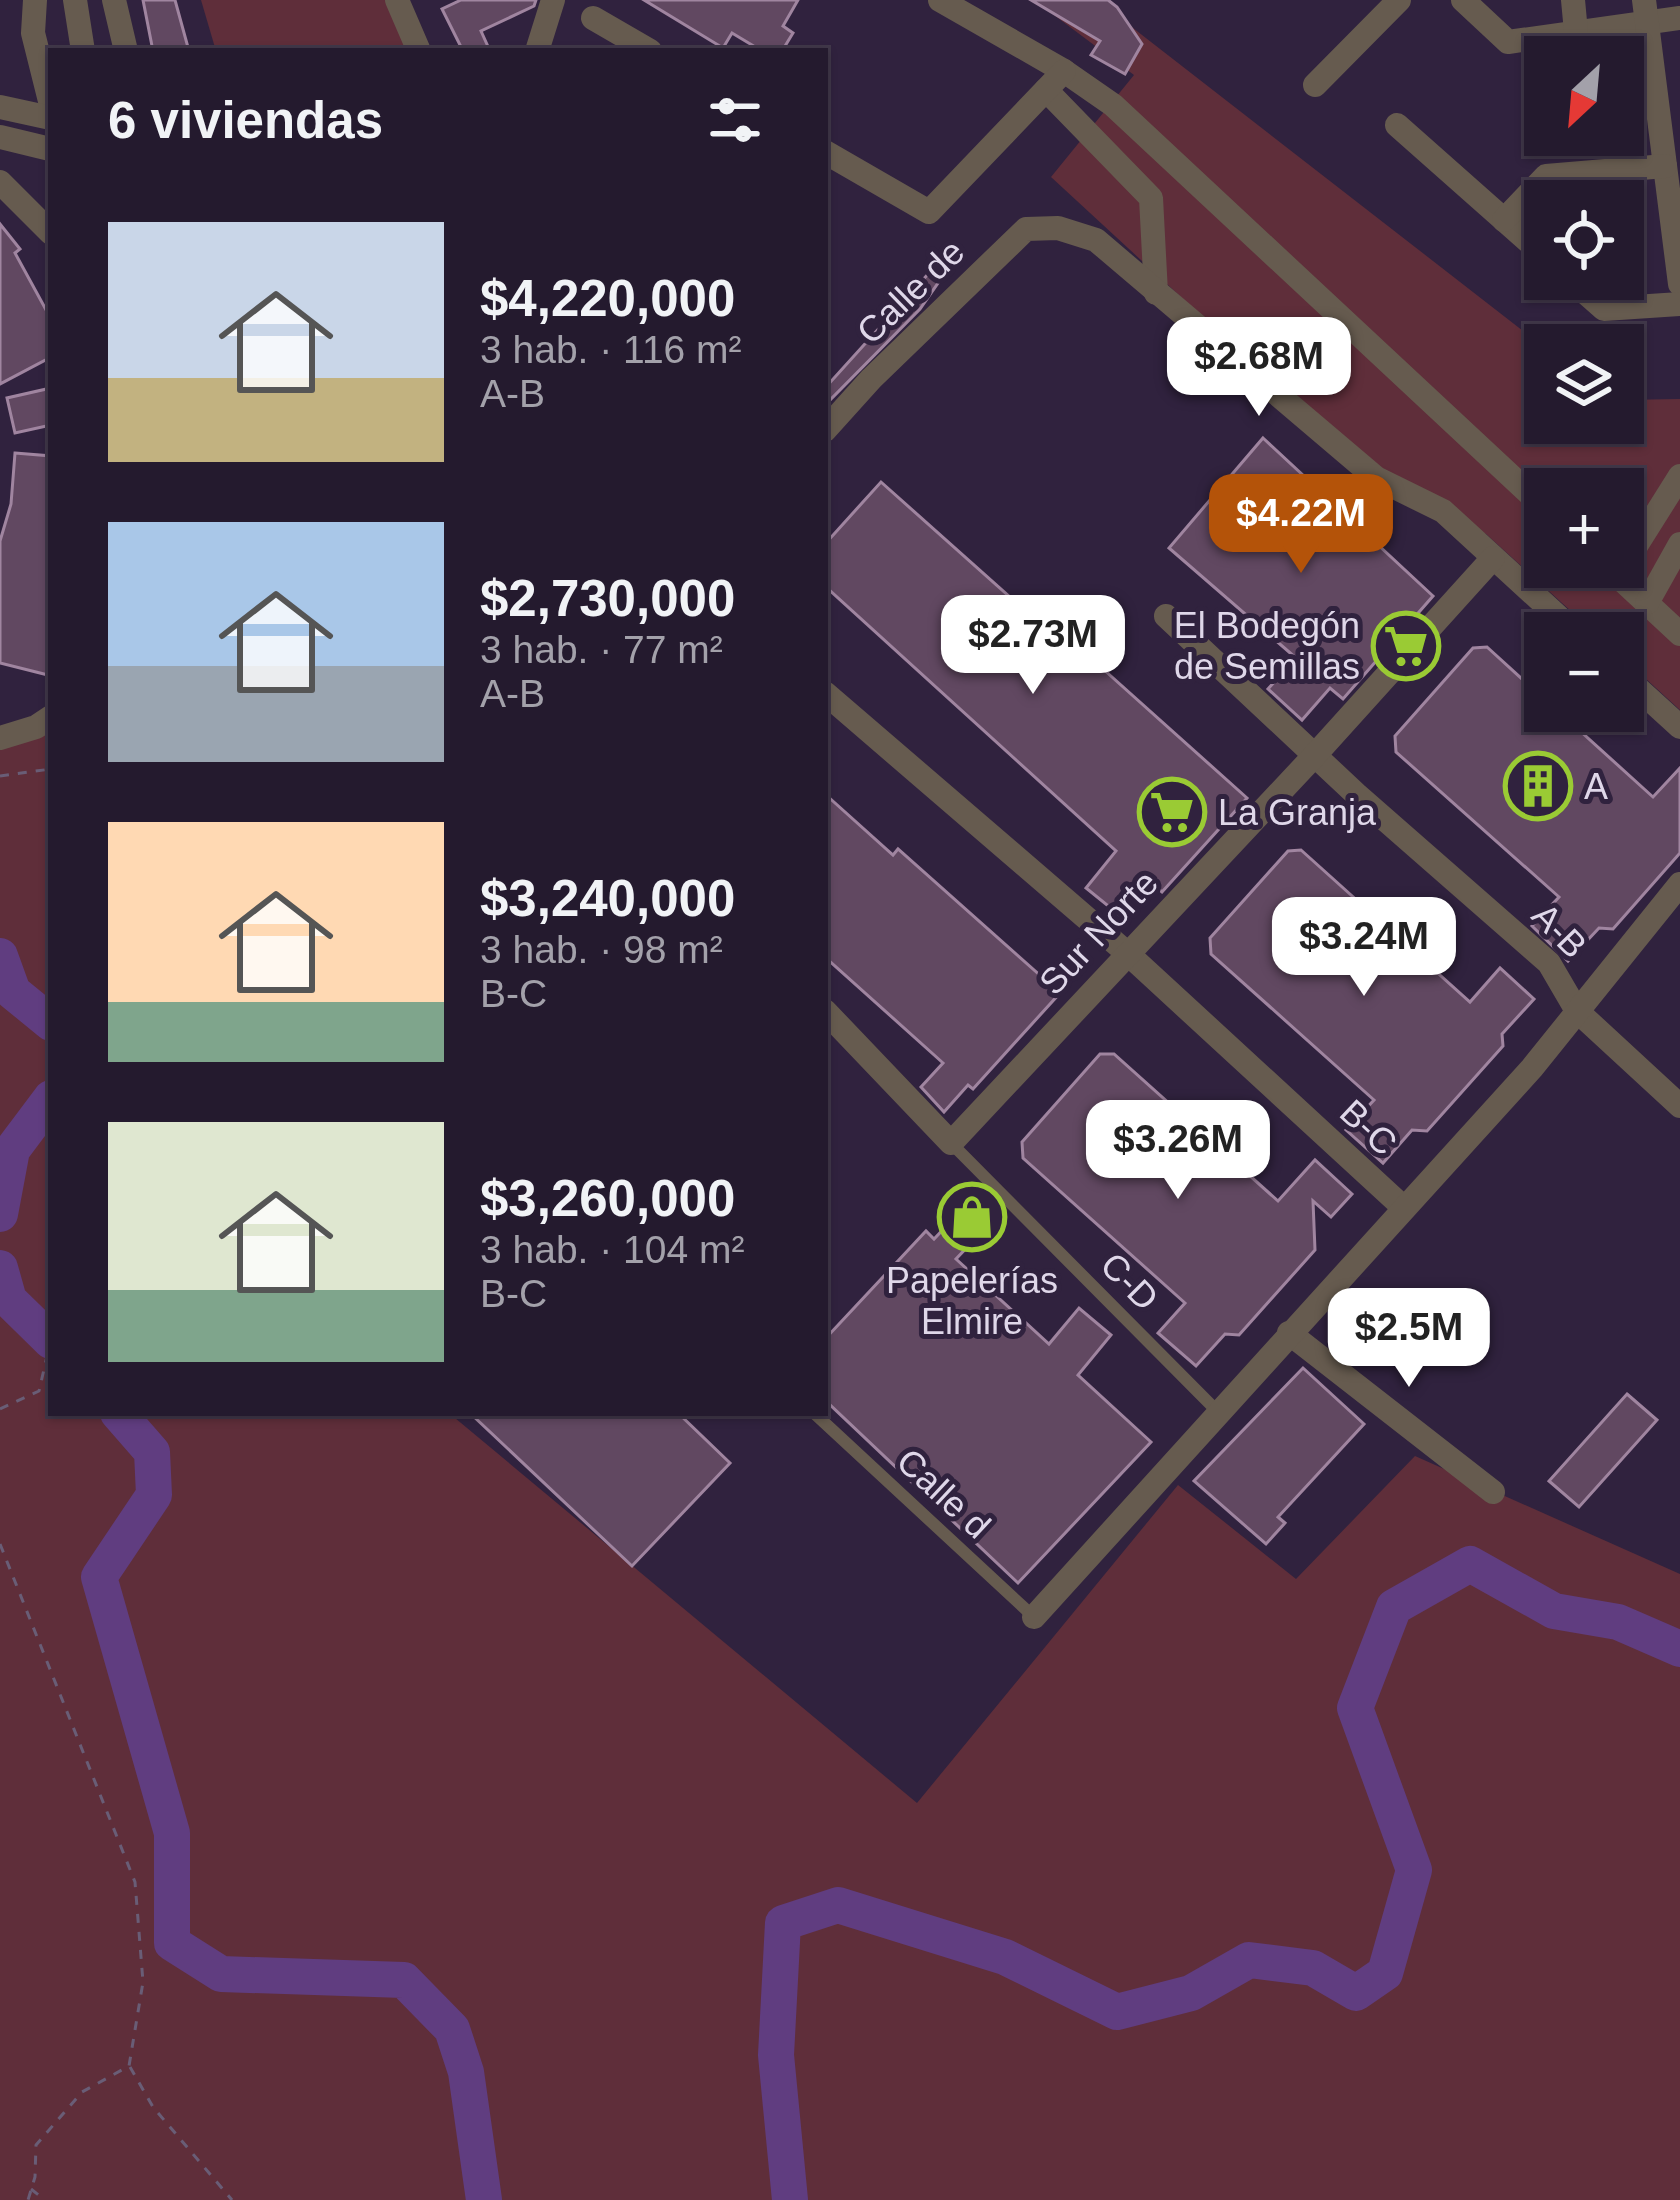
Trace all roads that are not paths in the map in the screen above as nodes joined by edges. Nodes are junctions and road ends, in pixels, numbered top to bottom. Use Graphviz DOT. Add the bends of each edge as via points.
graph roads {
  1 [pos="34,0"];
  2 [pos="75,0"];
  3 [pos="114,0"];
  4 [pos="397,0"];
  5 [pos="554,0"];
  6 [pos="940,0"];
  7 [pos="1399,0"];
  8 [pos="1463,0"];
  9 [pos="1573,0"];
  10 [pos="1645,11"];
  11 [pos="593,18"];
  12 [pos="1680,18"];
  13 [pos="1576,32"];
  14 [pos="83,48"];
  15 [pos="125,48"];
  16 [pos="418,48"];
  17 [pos="538,48"];
  18 [pos="645,48"];
  19 [pos="1055,81"];
  20 [pos="1315,85"];
  21 [pos="48,105"];
  22 [pos="0,107"];
  23 [pos="48,110"];
  24 [pos="48,116"];
  25 [pos="1397,125"];
  26 [pos="0,137"];
  27 [pos="48,145"];
  28 [pos="48,149"];
  29 [pos="828,154"];
  30 [pos="1665,166"];
  31 [pos="0,182"];
  32 [pos="1504,220"];
  33 [pos="48,230"];
  34 [pos="1524,238"];
  35 [pos="1680,284"];
  36 [pos="1156,293"];
  37 [pos="1594,300"];
  38 [pos="1680,304"];
  39 [pos="828,427"];
  40 [pos="1680,476"];
  41 [pos="1524,488"];
  42 [pos="1644,528"];
  43 [pos="1680,544"];
  44 [pos="1493,558"];
  45 [pos="1631,588"];
  46 [pos="1647,603"];
  47 [pos="1553,612"];
  48 [pos="1166,616"];
  49 [pos="1680,634"];
  50 [pos="1644,694"];
  51 [pos="828,696"];
  52 [pos="48,719"];
  53 [pos="1680,727"];
  54 [pos="0,738"];
  55 [pos="1315,755"];
  56 [pos="1680,884"];
  57 [pos="1127,953"];
  58 [pos="1577,1011"];
  59 [pos="828,1014"];
  60 [pos="1680,1106"];
  61 [pos="951,1143"];
  62 [pos="1404,1208"];
  63 [pos="1289,1333"];
  64 [pos="1217,1411"];
  65 [pos="817,1416"];
  66 [pos="1493,1492"];
  67 [pos="1034,1617"];
  1 -- 21 [label="street"];
  2 -- 14 [label="street"];
  3 -- 15 [label="street"];
  4 -- 16 [label="street"];
  5 -- 17 [label="street"];
  6 -- 19 [label="street"];
  7 -- 20 [label="street"];
  8 -- 13 [label="street" via="1508,42"];
  9 -- 13 [label="street"];
  10 -- 12 [label="street"];
  10 -- 13 [label="street"];
  10 -- 30 [label="street"];
  11 -- 18 [label="street"];
  19 -- 29 [label="street" via="929,212"];
  19 -- 36 [label="street" via="1151,198"];
  19 -- 41 [label="street" via="1113,105"];
  22 -- 23 [label="street"];
  24 -- 27 [label="street"];
  25 -- 32 [label="street"];
  26 -- 28 [label="street"];
  30 -- 32 [label="street" via="1546,176"];
  30 -- 35 [label="street"];
  31 -- 33 [label="street"];
  32 -- 34 [label="street"];
  36 -- 39 [label="street, Calle de" via="1096,240 1026,229"];
  36 -- 44 [label="street" via="1376,478 1443,511"];
  37 -- 38 [label="street" via="1604,309"];
  40 -- 42 [label="street"];
  43 -- 46 [label="street"];
  44 -- 47 [label="street"];
  44 -- 55 [label="street, Sur Norte"];
  45 -- 46 [label="street"];
  46 -- 49 [label="street"];
  48 -- 55 [label="street, A-B"];
  50 -- 53 [label="street"];
  51 -- 57 [label="street, B-C"];
  52 -- 54 [label="street"];
  55 -- 57 [label="street, Sur Norte"];
  55 -- 58 [label="street, A-B" via="1550,963"];
  56 -- 58 [label="street"];
  57 -- 61 [label="street, Sur Norte"];
  57 -- 62 [label="street, B-C"];
  58 -- 60 [label="street, A-B"];
  58 -- 62 [label="street"];
  59 -- 61 [label="street"];
  61 -- 64 [label="lane, C-D"];
  62 -- 63 [label="street"];
  63 -- 64 [label="street"];
  63 -- 66 [label="street"];
  64 -- 67 [label="street"];
  65 -- 67 [label="lane, Calle d"];
}
